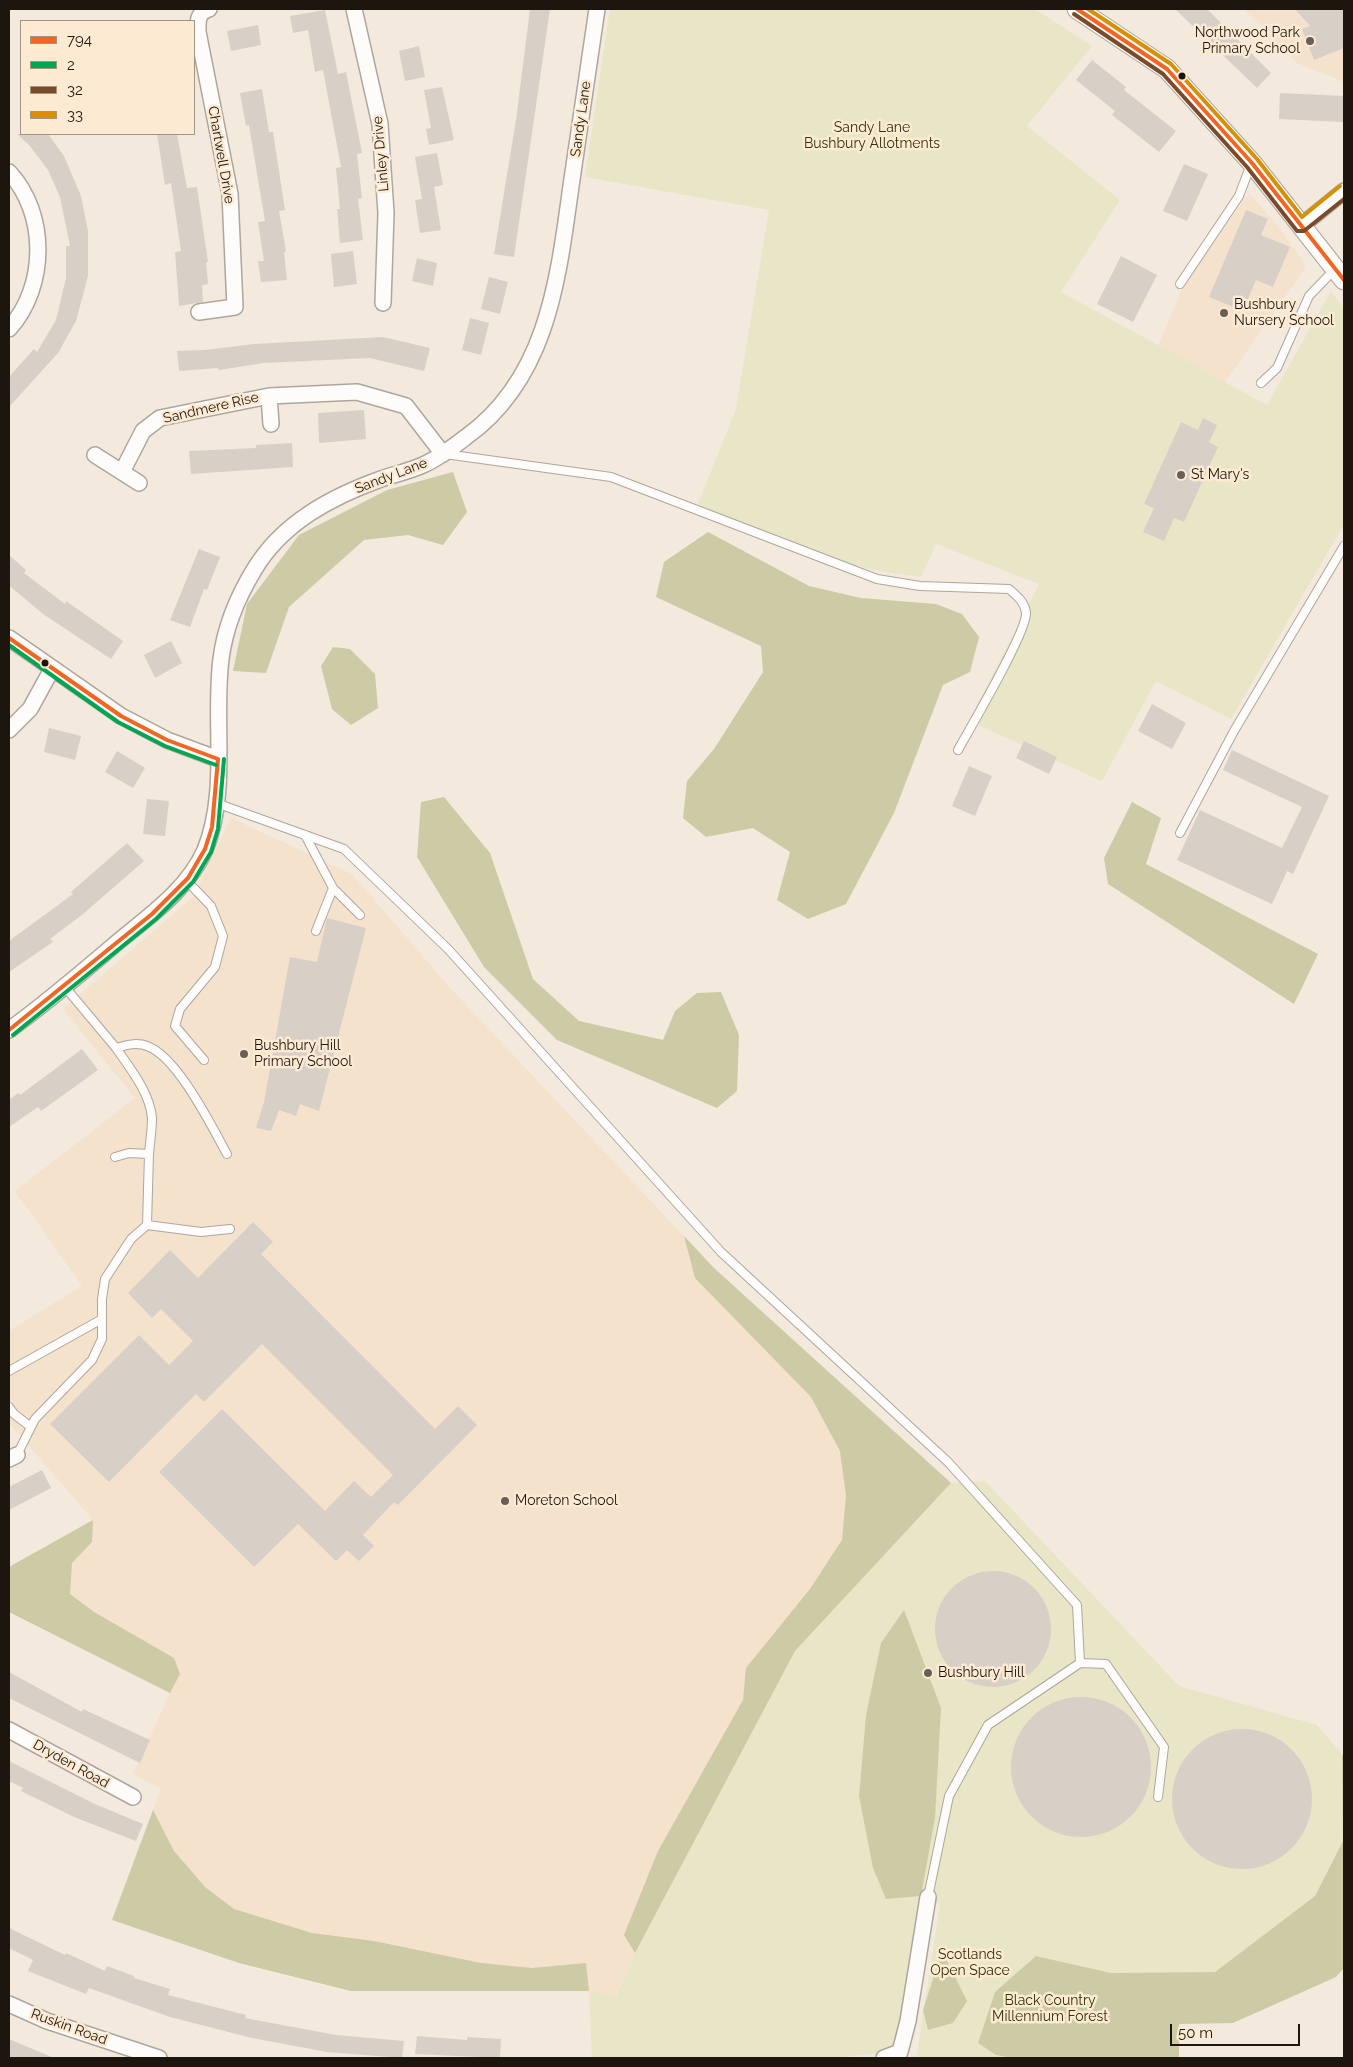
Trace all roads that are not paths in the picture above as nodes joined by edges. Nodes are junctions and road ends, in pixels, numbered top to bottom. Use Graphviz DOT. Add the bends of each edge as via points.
graph roads {
  1 [pos="209,9"];
  2 [pos="354,9"];
  3 [pos="596,9"];
  4 [pos="1077,9"];
  5 [pos="1252,163"];
  6 [pos="9,172"];
  7 [pos="1344,191"];
  8 [pos="1301,226"];
  9 [pos="1340,275"];
  10 [pos="1180,284"];
  11 [pos="384,302"];
  12 [pos="199,312"];
  13 [pos="9,329"];
  14 [pos="1261,383"];
  15 [pos="269,396"];
  16 [pos="270,424"];
  17 [pos="443,454"];
  18 [pos="96,455"];
  19 [pos="122,472"];
  20 [pos="139,482"];
  21 [pos="1344,546"];
  22 [pos="9,638"];
  23 [pos="52,669"];
  24 [pos="9,730"];
  25 [pos="958,750"];
  26 [pos="218,759"];
  27 [pos="216,803"];
  28 [pos="1180,833"];
  29 [pos="305,835"];
  30 [pos="187,881"];
  31 [pos="333,888"];
  32 [pos="360,915"];
  33 [pos="316,931"];
  34 [pos="65,987"];
  35 [pos="9,1030"];
  36 [pos="116,1048"];
  37 [pos="204,1060"];
  38 [pos="149,1154"];
  39 [pos="227,1154"];
  40 [pos="115,1157"];
  41 [pos="147,1225"];
  42 [pos="230,1229"];
  43 [pos="102,1319"];
  44 [pos="9,1372"];
  45 [pos="9,1407"];
  46 [pos="31,1426"];
  47 [pos="13,1457"];
  48 [pos="1080,1663"];
  49 [pos="9,1730"];
  50 [pos="1158,1797"];
  51 [pos="132,1798"];
  52 [pos="928,1897"];
  53 [pos="9,2004"];
  54 [pos="159,2058"];
  55 [pos="884,2058"];
  1 -- 12 [label="street, Chartwell Drive" via="198,18 198,32 230,194 235,307"];
  2 -- 11 [label="street, Linley Drive" via="380,124 386,213"];
  3 -- 17 [label="street, Sandy Lane" via="560,266 543,333 534,358 508,398 482,426"];
  4 -- 5 [label="street" via="1167,69"];
  5 -- 8 [label="street"];
  5 -- 10 [label="lane" via="1239,196"];
  6 -- 13 [label="street" via="27,201 39,248 37,275 26,302"];
  7 -- 8 [label="street"];
  8 -- 9 [label="street"];
  9 -- 14 [label="lane" via="1309,296 1278,368"];
  15 -- 16 [label="street, Sandmere Rise"];
  15 -- 17 [label="street, Sandmere Rise" via="357,392 406,406"];
  15 -- 19 [label="street, Sandmere Rise" via="160,418 143,431"];
  17 -- 25 [label="lane" via="611,477 876,579 920,586 1010,588 1023,602 1026,615 1013,649"];
  17 -- 26 [label="street, Sandy Lane" via="422,466 341,495 320,506 279,536 261,558 227,627 221,659"];
  18 -- 19 [label="street"];
  19 -- 20 [label="street"];
  21 -- 28 [label="lane" via="1234,731"];
  22 -- 23 [label="street"];
  23 -- 24 [label="street" via="30,709"];
  23 -- 26 [label="street" via="121,716 167,740"];
  26 -- 27 [label="street, Sandy Lane"];
  27 -- 29 [label="lane"];
  27 -- 30 [label="street, Sandy Lane" via="206,847"];
  29 -- 31 [label="lane"];
  29 -- 48 [label="lane" via="344,849 448,949 720,1252 948,1462 1077,1605"];
  30 -- 34 [label="street, Sandy Lane"];
  30 -- 37 [label="lane" via="211,906 223,936 214,967 180,1009 175,1026"];
  31 -- 32 [label="lane"];
  31 -- 33 [label="lane"];
  34 -- 35 [label="street, Sandy Lane"];
  34 -- 36 [label="lane"];
  36 -- 38 [label="lane" via="148,1102 152,1117"];
  36 -- 39 [label="lane" via="139,1044 161,1055 197,1101"];
  38 -- 40 [label="lane" via="129,1153"];
  38 -- 41 [label="lane"];
  41 -- 42 [label="lane" via="201,1232"];
  41 -- 43 [label="lane" via="131,1239 105,1279"];
  43 -- 44 [label="lane"];
  43 -- 46 [label="lane" via="102,1338 92,1360"];
  45 -- 46 [label="lane"];
  46 -- 47 [label="lane"];
  48 -- 50 [label="lane" via="1106,1664 1164,1747"];
  48 -- 52 [label="lane" via="988,1725 949,1796"];
  49 -- 51 [label="street, Dryden Road"];
  52 -- 55 [label="street" via="900,2052"];
  53 -- 54 [label="street, Ruskin Road" via="46,2021"];
}
